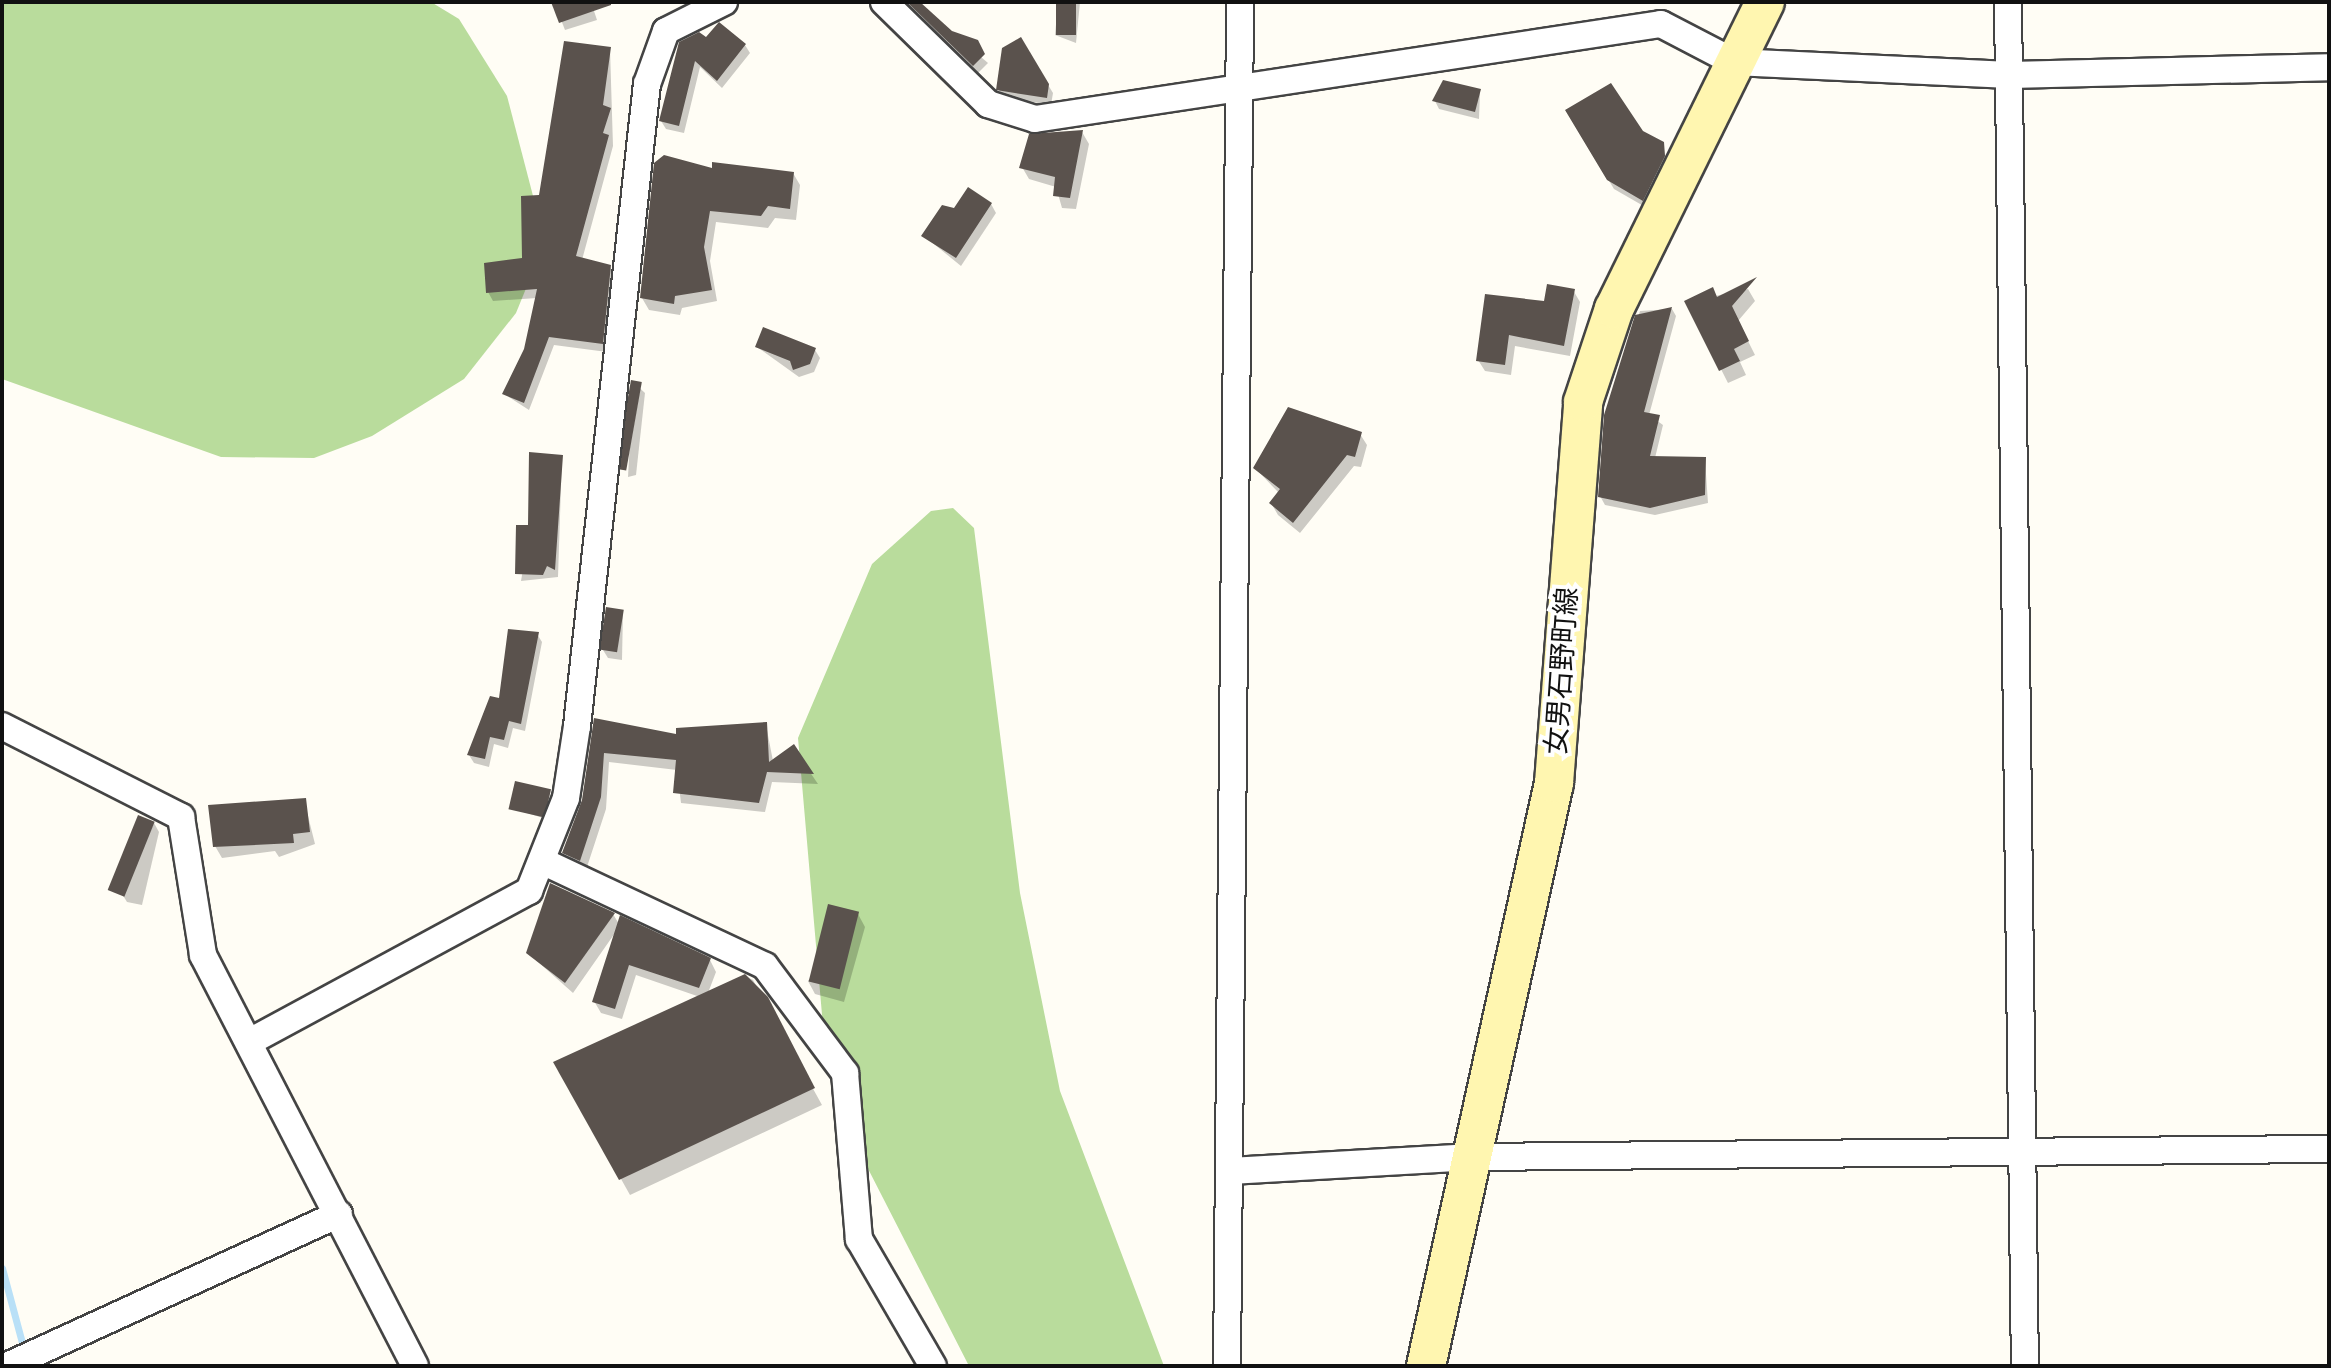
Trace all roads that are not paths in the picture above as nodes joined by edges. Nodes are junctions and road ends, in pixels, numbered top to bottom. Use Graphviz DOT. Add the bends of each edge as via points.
graph roads {
  1 [pos="724,2"];
  2 [pos="884,2"];
  3 [pos="1240,2"];
  4 [pos="1765,2"];
  5 [pos="2008,2"];
  6 [pos="1734,62"];
  7 [pos="2329,67"];
  8 [pos="2010,75"];
  9 [pos="1238,86"];
  10 [pos="2,726"];
  11 [pos="542,861"];
  12 [pos="253,1040"];
  13 [pos="2329,1149"];
  14 [pos="2023,1154"];
  15 [pos="1473,1157"];
  16 [pos="1230,1171"];
  17 [pos="339,1214"];
  18 [pos="7,1366"];
  19 [pos="415,1366"];
  20 [pos="933,1366"];
  21 [pos="1227,1366"];
  22 [pos="1426,1366"];
  23 [pos="2025,1366"];
  1 -- 11 [label="street" via="666,31 647,84 577,726 566,798"];
  2 -- 9 [label="street" via="988,104 1012,118"];
  3 -- 9 [label="street"];
  4 -- 6 [label="main road, 女男石野町線"];
  5 -- 8 [label="street"];
  6 -- 8 [label="street"];
  6 -- 9 [label="street" via="1661,24"];
  6 -- 15 [label="main road, 女男石野町線" via="1614,309 1583,402 1554,783"];
  7 -- 8 [label="street"];
  8 -- 14 [label="street"];
  9 -- 16 [label="street"];
  10 -- 12 [label="street" via="181,817 203,955"];
  11 -- 12 [label="street" via="529,891"];
  11 -- 20 [label="street" via="765,966 845,1073 859,1239"];
  12 -- 17 [label="street"];
  13 -- 14 [label="street"];
  14 -- 15 [label="street"];
  14 -- 23 [label="street"];
  15 -- 16 [label="street"];
  15 -- 22 [label="main road, 女男石野町線"];
  16 -- 21 [label="street"];
  17 -- 18 [label="street"];
  17 -- 19 [label="street"];
}
